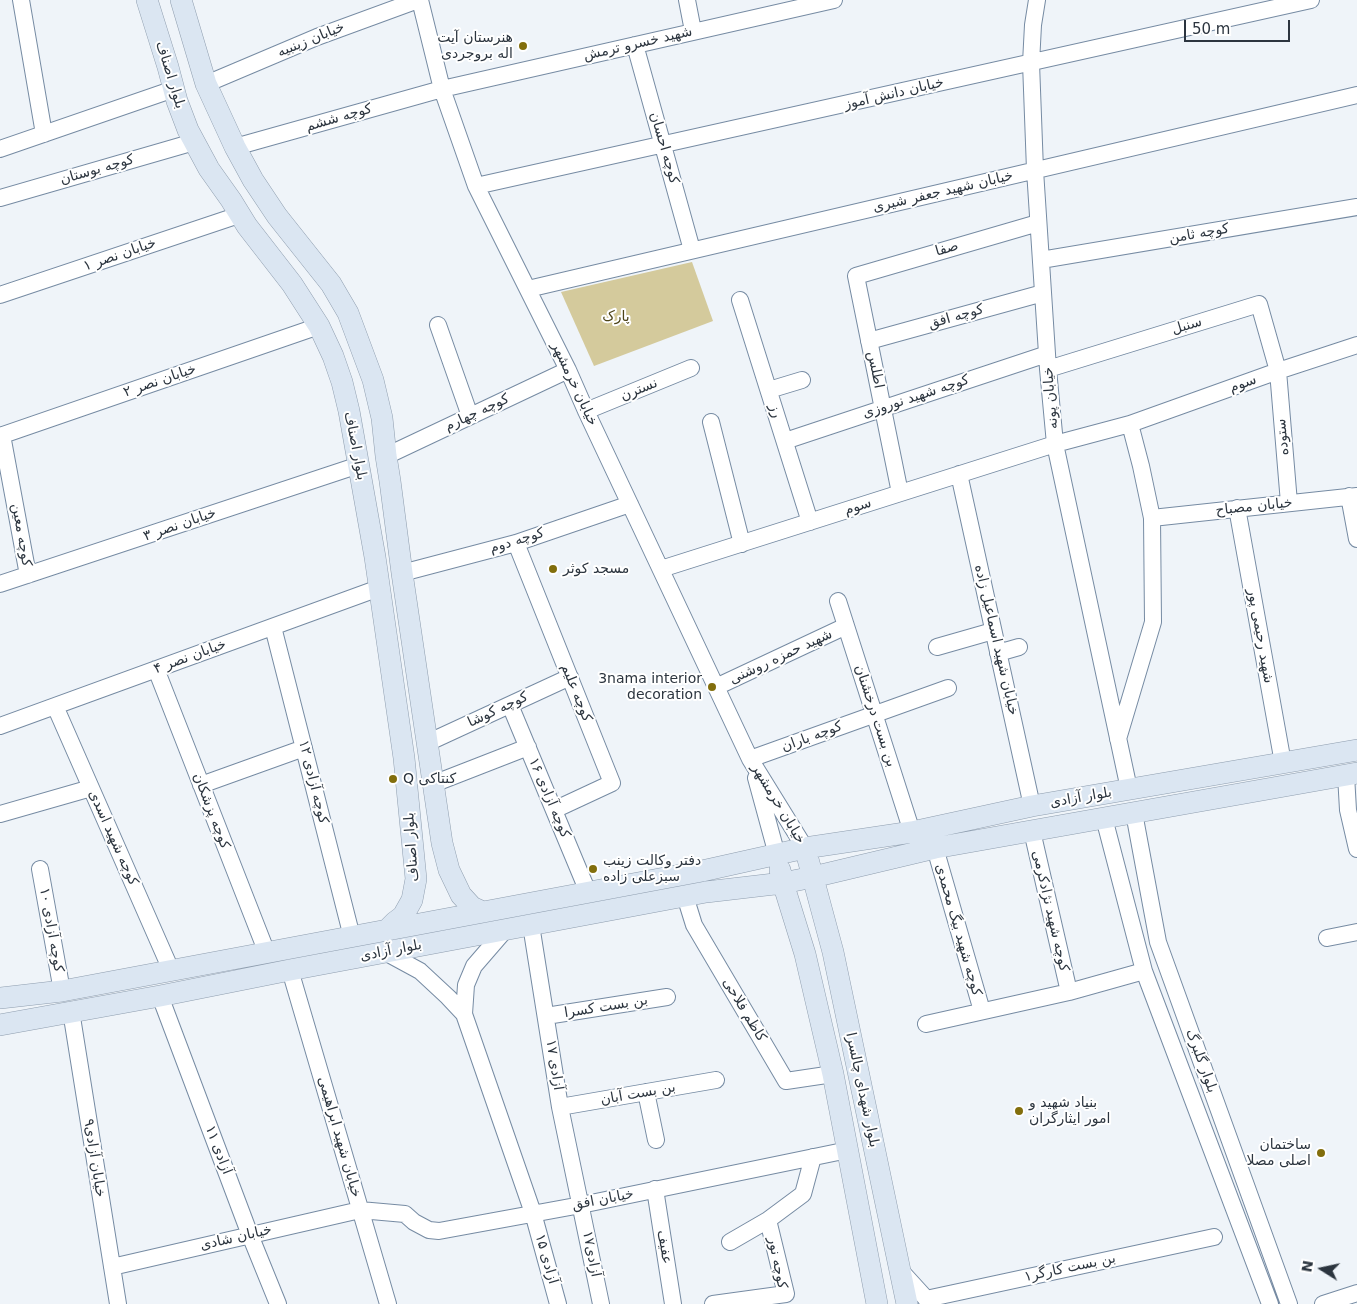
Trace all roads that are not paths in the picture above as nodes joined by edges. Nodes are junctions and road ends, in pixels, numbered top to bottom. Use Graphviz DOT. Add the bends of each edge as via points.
graph roads {
  1 [pos="21,0"];
  2 [pos="148,0"];
  3 [pos="181,0"];
  4 [pos="419,0"];
  5 [pos="687,0"];
  6 [pos="834,0"];
  7 [pos="1037,0"];
  8 [pos="1311,0"];
  9 [pos="814,2"];
  10 [pos="693,31"];
  11 [pos="635,45"];
  12 [pos="1031,63"];
  13 [pos="206,84"];
  14 [pos="442,89"];
  15 [pos="174,90"];
  16 [pos="1357,95"];
  17 [pos="44,134"];
  18 [pos="194,142"];
  19 [pos="663,145"];
  20 [pos="235,147"];
  21 [pos="0,150"];
  22 [pos="1035,170"];
  23 [pos="476,186"];
  24 [pos="0,198"];
  25 [pos="1357,207"];
  26 [pos="239,214"];
  27 [pos="1038,223"];
  28 [pos="692,250"];
  29 [pos="1041,260"];
  30 [pos="856,276"];
  31 [pos="528,289"];
  32 [pos="1043,293"];
  33 [pos="0,295"];
  34 [pos="740,300"];
  35 [pos="438,325"];
  36 [pos="319,326"];
  37 [pos="869,341"];
  38 [pos="1357,344"];
  39 [pos="1048,362"];
  40 [pos="691,368"];
  41 [pos="568,370"];
  42 [pos="1278,371"];
  43 [pos="802,380"];
  44 [pos="769,390"];
  45 [pos="883,408"];
  46 [pos="586,411"];
  47 [pos="470,416"];
  48 [pos="711,422"];
  49 [pos="1130,424"];
  50 [pos="1,436"];
  51 [pos="785,440"];
  52 [pos="1055,444"];
  53 [pos="386,456"];
  54 [pos="359,464"];
  55 [pos="959,474"];
  56 [pos="900,493"];
  57 [pos="1353,496"];
  58 [pos="1289,503"];
  59 [pos="630,504"];
  60 [pos="1238,508"];
  61 [pos="1152,518"];
  62 [pos="810,522"];
  63 [pos="1357,539"];
  64 [pos="516,543"];
  65 [pos="742,544"];
  66 [pos="661,569"];
  67 [pos="402,573"];
  68 [pos="28,575"];
  69 [pos="0,584"];
  70 [pos="379,588"];
  71 [pos="838,601"];
  72 [pos="846,626"];
  73 [pos="273,627"];
  74 [pos="994,631"];
  75 [pos="937,647"];
  76 [pos="1020,647"];
  77 [pos="998,653"];
  78 [pos="156,669"];
  79 [pos="570,677"];
  80 [pos="716,687"];
  81 [pos="948,688"];
  82 [pos="510,705"];
  83 [pos="55,706"];
  84 [pos="874,714"];
  85 [pos="0,726"];
  86 [pos="1118,739"];
  87 [pos="427,743"];
  88 [pos="528,747"];
  89 [pos="304,748"];
  90 [pos="1357,750"];
  91 [pos="750,759"];
  92 [pos="1283,763"];
  93 [pos="1352,774"];
  94 [pos="433,784"];
  95 [pos="201,786"];
  96 [pos="91,788"];
  97 [pos="1129,789"];
  98 [pos="1032,806"];
  99 [pos="554,810"];
  100 [pos="1134,812"];
  101 [pos="0,814"];
  102 [pos="1104,818"];
  103 [pos="1032,831"];
  104 [pos="912,832"];
  105 [pos="889,834"];
  106 [pos="805,848"];
  107 [pos="935,848"];
  108 [pos="1140,848"];
  109 [pos="1357,850"];
  110 [pos="777,855"];
  111 [pos="445,856"];
  112 [pos="895,858"];
  113 [pos="1114,860"];
  114 [pos="414,861"];
  115 [pos="40,868"];
  116 [pos="702,871"];
  117 [pos="813,877"];
  118 [pos="783,883"];
  119 [pos="588,892"];
  120 [pos="706,892"];
  121 [pos="685,896"];
  122 [pos="483,912"];
  123 [pos="531,925"];
  124 [pos="506,929"];
  125 [pos="387,930"];
  126 [pos="1357,932"];
  127 [pos="352,936"];
  128 [pos="1327,938"];
  129 [pos="385,952"];
  130 [pos="833,952"];
  131 [pos="267,953"];
  132 [pos="805,954"];
  133 [pos="171,970"];
  134 [pos="290,970"];
  135 [pos="1144,971"];
  136 [pos="62,991"];
  137 [pos="1068,992"];
  138 [pos="160,996"];
  139 [pos="0,998"];
  140 [pos="667,998"];
  141 [pos="70,1012"];
  142 [pos="982,1012"];
  143 [pos="464,1014"];
  144 [pos="546,1016"];
  145 [pos="926,1024"];
  146 [pos="0,1025"];
  147 [pos="833,1074"];
  148 [pos="716,1080"];
  149 [pos="646,1092"];
  150 [pos="560,1107"];
  151 [pos="656,1140"];
  152 [pos="848,1150"];
  153 [pos="813,1157"];
  154 [pos="655,1190"];
  155 [pos="581,1205"];
  156 [pos="360,1210"];
  157 [pos="533,1214"];
  158 [pos="768,1220"];
  159 [pos="250,1235"];
  160 [pos="1214,1237"];
  161 [pos="730,1242"];
  162 [pos="112,1267"];
  163 [pos="1357,1293"];
  164 [pos="921,1302"];
  165 [pos="118,1304"];
  166 [pos="278,1304"];
  167 [pos="388,1304"];
  168 [pos="558,1304"];
  169 [pos="601,1304"];
  170 [pos="673,1304"];
  171 [pos="713,1304"];
  172 [pos="878,1304"];
  173 [pos="1270,1304"];
  174 [pos="1289,1304"];
  175 [pos="1323,1304"];
  1 -- 17 [label="street"];
  2 -- 15 [label="main road, بلوار اصناف"];
  3 -- 13 [label="main road, بلوار اصناف"];
  4 -- 13 [label="street, خیابان زینبیه" via="316,37"];
  4 -- 14 [label="street, خیابان خرمشهر"];
  5 -- 10 [label="street"];
  6 -- 9 [label="street, شهید خسرو ترمش"];
  7 -- 12 [label="street, خیابان پونه"];
  8 -- 12 [label="street, خیابان دانش آموز"];
  9 -- 10 [label="street, شهید خسرو ترمش"];
  10 -- 11 [label="street, شهید خسرو ترمش"];
  11 -- 14 [label="street, شهید خسرو ترمش"];
  11 -- 19 [label="street, کوچه احسان"];
  12 -- 19 [label="street, خیابان دانش آموز"];
  12 -- 22 [label="street, خیابان پونه"];
  13 -- 20 [label="main road, بلوار اصناف"];
  14 -- 20 [label="street, کوچه ششم"];
  14 -- 23 [label="street, خیابان خرمشهر"];
  15 -- 17 [label="street"];
  15 -- 18 [label="main road, بلوار اصناف"];
  16 -- 22 [label="street, خیابان شهید جعفر شیری"];
  17 -- 21 [label="street"];
  18 -- 24 [label="street, کوچه بوستان"];
  18 -- 26 [label="main road, بلوار اصناف"];
  19 -- 23 [label="street, خیابان دانش آموز"];
  19 -- 28 [label="street, کوچه احسان"];
  20 -- 53 [label="main road, بلوار اصناف" via="277,216 331,284 348,313 373,380"];
  22 -- 27 [label="street, خیابان پونه"];
  22 -- 28 [label="street, خیابان شهید جعفر شیری"];
  23 -- 31 [label="street, خیابان خرمشهر"];
  25 -- 29 [label="street, کوچه ثامن"];
  26 -- 33 [label="street, خیابان نصر ۱"];
  26 -- 36 [label="main road, بلوار اصناف"];
  27 -- 29 [label="street, خیابان پونه"];
  27 -- 30 [label="street, صفا"];
  28 -- 31 [label="street, خیابان شهید جعفر شیری"];
  29 -- 32 [label="street, خیابان پونه"];
  30 -- 37 [label="street, اطلس"];
  31 -- 41 [label="street, خیابان خرمشهر"];
  32 -- 37 [label="street, کوچه افق"];
  32 -- 39 [label="street, خیابان پونه"];
  34 -- 44 [label="street, رز"];
  35 -- 47 [label="street"];
  36 -- 50 [label="street, خیابان نصر ۲"];
  36 -- 54 [label="main road, بلوار اصناف" via="342,382"];
  37 -- 45 [label="street, اطلس"];
  38 -- 42 [label="street, سوم"];
  39 -- 42 [label="street, سنبل" via="1259,304"];
  39 -- 45 [label="street, کوچه شهید نوروزی"];
  39 -- 52 [label="street, خیابان پونه"];
  40 -- 46 [label="street, نسترن"];
  41 -- 46 [label="street, خیابان خرمشهر"];
  41 -- 47 [label="street, کوچه چهارم"];
  42 -- 49 [label="street, سوم"];
  42 -- 58 [label="street, ستوده"];
  43 -- 44 [label="street"];
  44 -- 51 [label="street, رز"];
  45 -- 51 [label="street, کوچه شهید نوروزی"];
  45 -- 56 [label="street, اطلس"];
  46 -- 59 [label="street, خیابان خرمشهر"];
  47 -- 53 [label="street, کوچه چهارم"];
  48 -- 65 [label="street"];
  49 -- 52 [label="street, سوم"];
  49 -- 61 [label="street"];
  50 -- 68 [label="street, کوچه معین"];
  51 -- 62 [label="street, رز"];
  52 -- 55 [label="street, سوم"];
  52 -- 86 [label="street, خیابان پونه"];
  53 -- 67 [label="main road, بلوار اصناف"];
  54 -- 68 [label="street, خیابان نصر ۳"];
  54 -- 70 [label="main road, بلوار اصناف"];
  55 -- 56 [label="street, سوم"];
  55 -- 74 [label="street, خیابان شهید اسماعیل زاده"];
  56 -- 62 [label="street, سوم"];
  57 -- 58 [label="street, خیابان مصباح"];
  57 -- 63 [label="street"];
  58 -- 60 [label="street, خیابان مصباح"];
  59 -- 64 [label="street, کوچه دوم"];
  59 -- 66 [label="street, خیابان خرمشهر"];
  60 -- 61 [label="street, خیابان مصباح"];
  60 -- 92 [label="street, شهید رحیمی پور"];
  61 -- 86 [label="street" via="1153,622"];
  62 -- 65 [label="street, سوم"];
  64 -- 67 [label="street, کوچه دوم"];
  64 -- 79 [label="street, کوچه علیم"];
  65 -- 66 [label="street, سوم"];
  66 -- 80 [label="street, خیابان خرمشهر"];
  67 -- 87 [label="main road, بلوار اصناف"];
  68 -- 69 [label="street, خیابان نصر ۳"];
  70 -- 73 [label="street, خیابان نصر ۴"];
  70 -- 114 [label="main road, بلوار اصناف" via="404,758"];
  71 -- 72 [label="street, بن بست درخشنان"];
  72 -- 80 [label="street, شهید حمزه روشنی"];
  72 -- 84 [label="street, بن بست درخشنان"];
  73 -- 78 [label="street, خیابان نصر ۴"];
  73 -- 89 [label="street, کوچه آزادی ۱۲"];
  74 -- 75 [label="street"];
  74 -- 77 [label="street, خیابان شهید اسماعیل زاده"];
  76 -- 77 [label="street"];
  77 -- 98 [label="street, خیابان شهید اسماعیل زاده"];
  78 -- 83 [label="street, خیابان نصر ۴"];
  78 -- 95 [label="street, کوچه پزشکان"];
  79 -- 82 [label="street, کوچه کوشا"];
  79 -- 99 [label="street, کوچه علیم" via="612,783"];
  80 -- 91 [label="street, خیابان خرمشهر"];
  81 -- 84 [label="street, کوچه باران"];
  82 -- 87 [label="street, کوچه کوشا"];
  82 -- 88 [label="street, کوچه آزادی ۱۶"];
  83 -- 85 [label="street, خیابان نصر ۴"];
  83 -- 96 [label="street, کوچه شهید اسدی"];
  84 -- 91 [label="street, کوچه باران"];
  84 -- 104 [label="street, بن بست درخشنان"];
  86 -- 97 [label="street, خیابان پونه"];
  87 -- 94 [label="main road, بلوار اصناف"];
  88 -- 94 [label="street"];
  88 -- 99 [label="street, کوچه آزادی ۱۶"];
  89 -- 95 [label="street"];
  89 -- 127 [label="street, کوچه آزادی ۱۲"];
  90 -- 92 [label="main road, بلوار آزادی"];
  91 -- 106 [label="street, خیابان خرمشهر"];
  91 -- 110 [label="street, خیابان خرمشهر"];
  92 -- 97 [label="main road, بلوار آزادی"];
  93 -- 100 [label="main road, بلوار آزادی"];
  93 -- 109 [label="street" via="1348,810"];
  94 -- 111 [label="main road, بلوار اصناف"];
  95 -- 131 [label="street, کوچه پزشکان"];
  96 -- 101 [label="street"];
  96 -- 133 [label="street, کوچه شهید اسدی"];
  97 -- 98 [label="main road, بلوار آزادی"];
  98 -- 104 [label="main road, بلوار آزادی"];
  99 -- 119 [label="street, کوچه آزادی ۱۶"];
  100 -- 102 [label="main road, بلوار آزادی"];
  100 -- 108 [label="street, بلوار گلبرگ"];
  102 -- 103 [label="main road, بلوار آزادی"];
  102 -- 113 [label="street, بلوار گلبرگ"];
  103 -- 107 [label="main road, بلوار آزادی"];
  103 -- 137 [label="street, کوچه شهید نژادکرمی"];
  104 -- 105 [label="main road, بلوار آزادی"];
  105 -- 106 [label="main road, بلوار آزادی"];
  105 -- 112 [label="main road" via="883,840 883,848 887,855"];
  106 -- 110 [label="main road, بلوار آزادی"];
  106 -- 117 [label="main road, بلوار شهدای چالسرا"];
  107 -- 112 [label="main road, بلوار آزادی"];
  107 -- 142 [label="street, کوچه شهید بیگ محمدی"];
  108 -- 113 [label="street" via="1129,844 1122,846"];
  108 -- 174 [label="street, بلوار گلبرگ" via="1158,942"];
  110 -- 116 [label="main road, بلوار آزادی"];
  110 -- 118 [label="main road, بلوار شهدای چالسرا"];
  111 -- 114 [label="main road" via="441,864 431,869 420,867"];
  111 -- 122 [label="main road, بلوار اصناف" via="448,870 461,895 472,907"];
  112 -- 117 [label="main road, بلوار آزادی"];
  113 -- 135 [label="street, بلوار گلبرگ"];
  114 -- 125 [label="main road, بلوار اصناف" via="416,879 412,900 403,916"];
  115 -- 136 [label="street, کوچه آزادی ۱۰"];
  116 -- 119 [label="main road, بلوار آزادی"];
  116 -- 120 [label="main road" via="709,884"];
  117 -- 118 [label="main road, بلوار آزادی"];
  117 -- 130 [label="main road, بلوار شهدای چالسرا"];
  118 -- 120 [label="main road, بلوار آزادی"];
  118 -- 132 [label="main road, بلوار شهدای چالسرا"];
  119 -- 122 [label="main road, بلوار آزادی"];
  120 -- 121 [label="main road, بلوار آزادی"];
  121 -- 123 [label="main road, بلوار آزادی"];
  121 -- 147 [label="street, کاظم فلاحی" via="694,925 786,1081"];
  122 -- 125 [label="main road, بلوار آزادی"];
  123 -- 124 [label="main road, بلوار آزادی"];
  123 -- 144 [label="street, آزادی ۱۷"];
  124 -- 129 [label="main road, بلوار آزادی"];
  124 -- 143 [label="street" via="474,966 466,985"];
  125 -- 127 [label="main road, بلوار آزادی"];
  126 -- 128 [label="street"];
  127 -- 131 [label="main road, بلوار آزادی"];
  129 -- 134 [label="main road, بلوار آزادی"];
  129 -- 143 [label="street" via="420,971"];
  130 -- 132 [label="main road" via="818,944"];
  130 -- 164 [label="main road, بلوار شهدای چالسرا" via="900,1270"];
  131 -- 133 [label="main road, بلوار آزادی"];
  132 -- 147 [label="main road, بلوار شهدای چالسرا"];
  133 -- 136 [label="main road, بلوار آزادی"];
  134 -- 138 [label="main road, بلوار آزادی"];
  134 -- 156 [label="street, خیابان شهید ابراهیمی"];
  135 -- 137 [label="street"];
  135 -- 173 [label="street, بلوار گلبرگ"];
  136 -- 139 [label="main road, بلوار آزادی"];
  137 -- 142 [label="street"];
  138 -- 141 [label="main road, بلوار آزادی"];
  138 -- 159 [label="street, آزادی ۱۱"];
  140 -- 144 [label="street, بن بست کسرا"];
  141 -- 146 [label="main road, بلوار آزادی"];
  141 -- 162 [label="street, خیابان آزادی۹"];
  142 -- 145 [label="street"];
  143 -- 157 [label="street, آزادی ۱۵"];
  144 -- 150 [label="street, آزادی ۱۷"];
  147 -- 152 [label="main road, بلوار شهدای چالسرا"];
  148 -- 149 [label="street, بن بست آبان"];
  149 -- 150 [label="street, بن بست آبان"];
  149 -- 151 [label="street"];
  150 -- 155 [label="street, آزادی ۱۷"];
  152 -- 153 [label="street, خیابان افق"];
  152 -- 172 [label="main road, بلوار شهدای چالسرا"];
  153 -- 154 [label="street, خیابان افق"];
  153 -- 158 [label="street, کوچه نور" via="802,1194"];
  154 -- 155 [label="street, خیابان افق"];
  154 -- 170 [label="street, عفیف"];
  155 -- 157 [label="street, خیابان افق"];
  155 -- 169 [label="street, آزادی۱۷"];
  156 -- 157 [label="street, خیابان افق" via="405,1214 429,1230 439,1231"];
  156 -- 159 [label="street, خیابان شادی"];
  156 -- 167 [label="street, خیابان شهید ابراهیمی"];
  157 -- 168 [label="street, آزادی ۱۵"];
  158 -- 161 [label="street, کوچه نور"];
  158 -- 171 [label="street, کوچه نور" via="786,1294"];
  159 -- 162 [label="street, خیابان شادی"];
  159 -- 166 [label="street, آزادی ۱۱"];
  160 -- 164 [label="street, بن بست کارگر۱"];
  162 -- 165 [label="street, خیابان آزادی۹"];
  163 -- 175 [label="street"];
}
